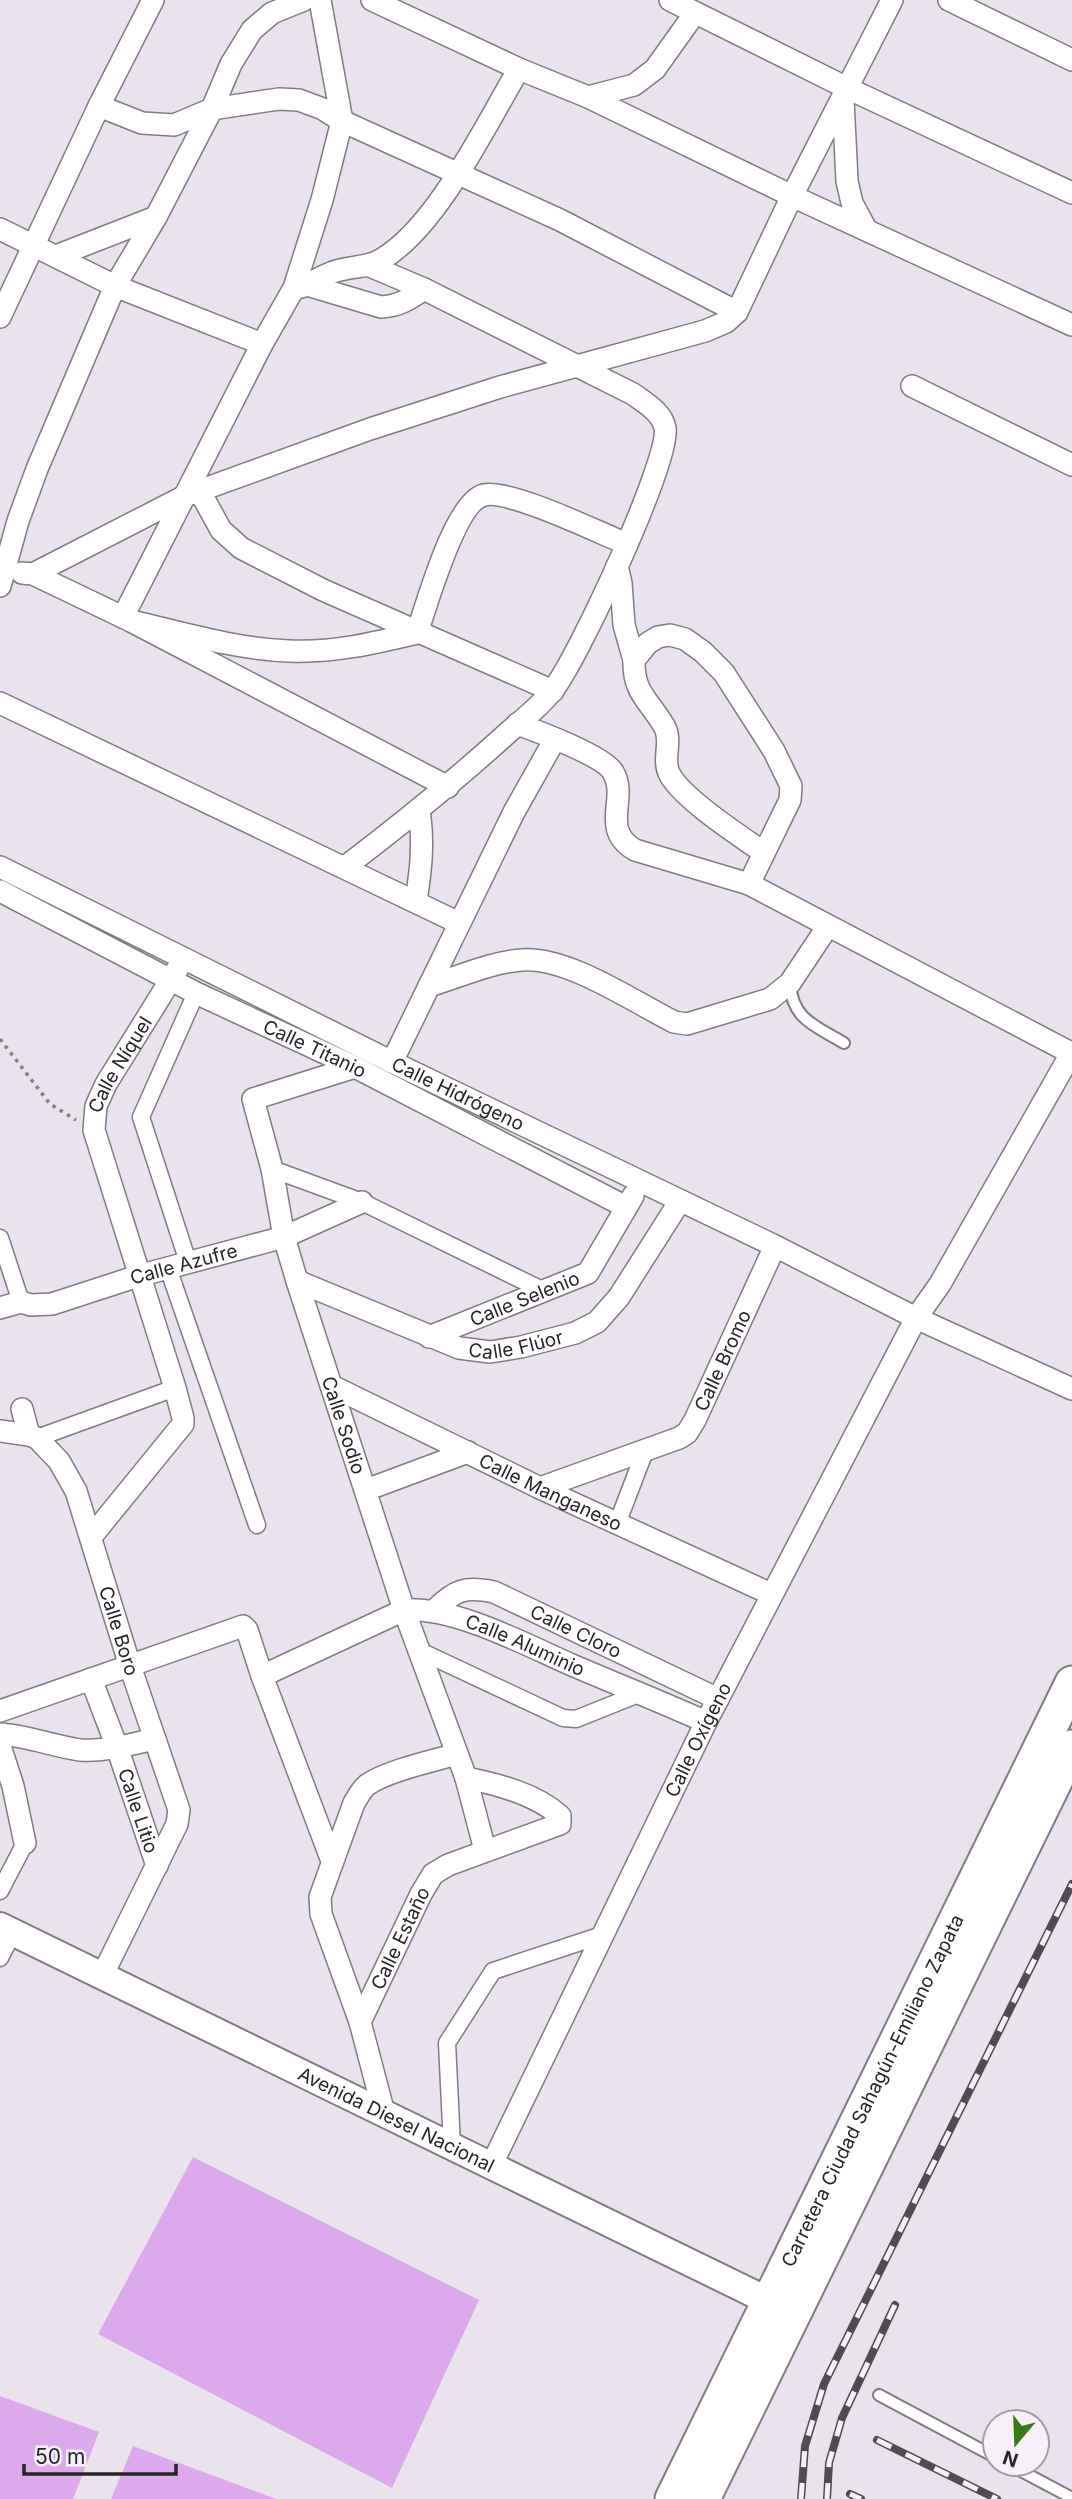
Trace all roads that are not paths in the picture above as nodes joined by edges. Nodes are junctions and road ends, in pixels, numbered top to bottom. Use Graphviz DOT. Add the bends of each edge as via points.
graph roads {
  1 [pos="153,0"];
  2 [pos="303,0"];
  3 [pos="320,0"];
  4 [pos="372,0"];
  5 [pos="670,0"];
  6 [pos="892,0"];
  7 [pos="949,0"];
  8 [pos="695,13"];
  9 [pos="1072,60"];
  10 [pos="519,69"];
  11 [pos="845,92"];
  12 [pos="588,97"];
  13 [pos="99,106"];
  14 [pos="212,109"];
  15 [pos="342,121"];
  16 [pos="457,173"];
  17 [pos="1072,193"];
  18 [pos="792,196"];
  19 [pos="156,217"];
  20 [pos="0,229"];
  21 [pos="866,229"];
  22 [pos="35,246"];
  23 [pos="56,256"];
  24 [pos="370,266"];
  25 [pos="115,286"];
  26 [pos="301,287"];
  27 [pos="424,289"];
  28 [pos="737,312"];
  29 [pos="0,317"];
  30 [pos="1072,325"];
  31 [pos="262,344"];
  32 [pos="579,367"];
  33 [pos="912,386"];
  34 [pos="1072,465"];
  35 [pos="192,493"];
  36 [pos="627,544"];
  37 [pos="617,566"];
  38 [pos="33,574"];
  39 [pos="3,579"];
  40 [pos="127,619"];
  41 [pos="417,633"];
  42 [pos="635,660"];
  43 [pos="553,691"];
  44 [pos="0,703"];
  45 [pos="517,724"];
  46 [pos="555,738"];
  47 [pos="448,787"];
  48 [pos="419,811"];
  49 [pos="763,852"];
  50 [pos="0,867"];
  51 [pos="345,867"];
  52 [pos="749,884"];
  53 [pos="0,891"];
  54 [pos="416,901"];
  55 [pos="459,923"];
  56 [pos="828,926"];
  57 [pos="184,960"];
  58 [pos="161,975"];
  59 [pos="790,983"];
  60 [pos="429,986"];
  61 [pos="196,993"];
  62 [pos="844,1043"];
  63 [pos="1072,1052"];
  64 [pos="392,1062"];
  65 [pos="355,1067"];
  66 [pos="272,1169"];
  67 [pos="642,1182"];
  68 [pos="680,1201"];
  69 [pos="362,1202"];
  70 [pos="626,1207"];
  71 [pos="284,1237"];
  72 [pos="0,1238"];
  73 [pos="775,1246"];
  74 [pos="178,1265"];
  75 [pos="138,1276"];
  76 [pos="297,1281"];
  77 [pos="542,1290"];
  78 [pos="10,1305"];
  79 [pos="916,1318"];
  80 [pos="429,1338"];
  81 [pos="332,1386"];
  82 [pos="175,1388"];
  83 [pos="1072,1389"];
  84 [pos="22,1409"];
  85 [pos="0,1431"];
  86 [pos="33,1437"];
  87 [pos="645,1451"];
  88 [pos="468,1452"];
  89 [pos="540,1488"];
  90 [pos="366,1490"];
  91 [pos="617,1524"];
  92 [pos="257,1525"];
  93 [pos="91,1537"];
  94 [pos="771,1594"];
  95 [pos="404,1610"];
  96 [pos="434,1611"];
  97 [pos="418,1650"];
  98 [pos="130,1666"];
  99 [pos="262,1676"];
  100 [pos="91,1679"];
  101 [pos="1072,1684"];
  102 [pos="641,1693"];
  103 [pos="718,1699"];
  104 [pos="0,1711"];
  105 [pos="706,1722"];
  106 [pos="0,1734"];
  107 [pos="155,1739"];
  108 [pos="0,1746"];
  109 [pos="117,1747"];
  110 [pos="1072,1747"];
  111 [pos="457,1754"];
  112 [pos="466,1778"];
  113 [pos="6,1783"];
  114 [pos="25,1843"];
  115 [pos="485,1850"];
  116 [pos="332,1861"];
  117 [pos="156,1866"];
  118 [pos="0,1891"];
  119 [pos="7,1929"];
  120 [pos="602,1935"];
  121 [pos="0,1958"];
  122 [pos="102,1976"];
  123 [pos="360,2022"];
  124 [pos="384,2113"];
  125 [pos="453,2146"];
  126 [pos="491,2166"];
  127 [pos="781,2307"];
  128 [pos="879,2395"];
  129 [pos="981,2450"];
  130 [pos="1034,2478"];
  131 [pos="1072,2498"];
  132 [pos="672,2499"];
  133 [pos="703,2499"];
  1 -- 13 [label="street"];
  2 -- 14 [label="street" via="272,13 252,30"];
  3 -- 15 [label="street"];
  4 -- 10 [label="street"];
  5 -- 8 [label="street"];
  6 -- 11 [label="street"];
  7 -- 9 [label="street"];
  8 -- 11 [label="street"];
  8 -- 12 [label="street" via="655,69 634,85"];
  10 -- 12 [label="street"];
  10 -- 16 [label="street"];
  11 -- 17 [label="street"];
  11 -- 18 [label="street"];
  11 -- 21 [label="street" via="847,181"];
  12 -- 18 [label="street"];
  13 -- 14 [label="street" via="142,123 174,125"];
  13 -- 22 [label="street"];
  14 -- 15 [label="street" via="299,100"];
  14 -- 19 [label="street"];
  15 -- 16 [label="street"];
  15 -- 26 [label="street"];
  16 -- 24 [label="street" via="408,241"];
  16 -- 28 [label="street" via="604,241"];
  18 -- 21 [label="street"];
  18 -- 28 [label="street"];
  19 -- 23 [label="street"];
  19 -- 25 [label="street"];
  20 -- 22 [label="street"];
  21 -- 30 [label="street"];
  22 -- 23 [label="street"];
  22 -- 29 [label="street"];
  23 -- 25 [label="street"];
  24 -- 26 [label="street" via="333,272"];
  24 -- 27 [label="street"];
  25 -- 31 [label="street"];
  25 -- 39 [label="street" via="37,469"];
  26 -- 27 [label="street" via="381,306 408,301"];
  26 -- 31 [label="street"];
  27 -- 32 [label="street"];
  28 -- 32 [label="street" via="705,331"];
  31 -- 35 [label="street"];
  32 -- 35 [label="street" via="370,429"];
  32 -- 36 [label="street" via="633,394 654,409 665,427 656,473"];
  33 -- 34 [label="street"];
  35 -- 38 [label="street"];
  35 -- 40 [label="street"];
  35 -- 41 [label="street" via="241,548"];
  36 -- 37 [label="street"];
  36 -- 41 [label="street" via="521,501 500,495 475,499 460,516"];
  37 -- 42 [label="street" via="624,625"];
  37 -- 43 [label="street"];
  38 -- 39 [label="street"];
  38 -- 40 [label="street"];
  40 -- 41 [label="street" via="220,642 290,651 358,647"];
  40 -- 47 [label="street"];
  41 -- 43 [label="street"];
  42 -- 49 [label="street" via="638,691 666,728 667,769 673,780 711,815"];
  42 -- 49 [label="street" via="648,643 670,635 704,652 724,673 791,786 790,800"];
  43 -- 45 [label="street"];
  44 -- 51 [label="street"];
  45 -- 46 [label="street"];
  45 -- 47 [label="street"];
  46 -- 52 [label="street" via="614,773 617,833 623,843"];
  46 -- 55 [label="street"];
  47 -- 48 [label="street"];
  48 -- 51 [label="street"];
  48 -- 54 [label="street" via="423,862"];
  49 -- 52 [label="street"];
  50 -- 57 [label="street, Calle Hidrógeno"];
  51 -- 54 [label="street"];
  52 -- 56 [label="street"];
  53 -- 58 [label="street"];
  54 -- 55 [label="street"];
  55 -- 60 [label="street"];
  56 -- 59 [label="street"];
  56 -- 63 [label="street"];
  57 -- 58 [label="street, Calle Níquel"];
  57 -- 64 [label="street, Calle Hidrógeno"];
  58 -- 61 [label="street, Calle Titanio"];
  58 -- 75 [label="street, Calle Níquel" via="96,1106 94,1130"];
  59 -- 60 [label="street" via="770,999 687,1024 674,1023 550,961 512,962"];
  59 -- 62 [label="lane" via="799,1013"];
  60 -- 64 [label="street"];
  61 -- 65 [label="street, Calle Titanio"];
  61 -- 74 [label="street" via="141,1117"];
  63 -- 79 [label="street, Calle Oxígeno" via="940,1284"];
  64 -- 67 [label="street, Calle Hidrógeno"];
  65 -- 66 [label="street, Calle Sodio" via="253,1100"];
  65 -- 70 [label="street, Calle Titanio"];
  66 -- 69 [label="street"];
  66 -- 71 [label="street, Calle Sodio"];
  67 -- 68 [label="street, Calle Hidrógeno"];
  67 -- 70 [label="street, Calle Selenio"];
  68 -- 73 [label="street, Calle Hidrógeno"];
  68 -- 80 [label="street, Calle Flúor" via="619,1297 597,1322 575,1333 489,1352"];
  69 -- 71 [label="street, Calle Azufre"];
  69 -- 77 [label="street"];
  70 -- 77 [label="street, Calle Selenio" via="588,1273"];
  71 -- 74 [label="street, Calle Azufre"];
  71 -- 76 [label="street, Calle Sodio"];
  72 -- 78 [label="street"];
  73 -- 79 [label="street, Calle Hidrógeno"];
  73 -- 87 [label="street, Calle Bromo" via="691,1426 679,1438"];
  74 -- 75 [label="street, Calle Azufre"];
  74 -- 92 [label="street"];
  75 -- 78 [label="street, Calle Azufre" via="52,1304"];
  75 -- 82 [label="street, Calle Níquel"];
  76 -- 80 [label="street, Calle Flúor"];
  76 -- 81 [label="street, Calle Sodio"];
  77 -- 80 [label="street, Calle Selenio"];
  79 -- 83 [label="street, Calle Hidrógeno"];
  79 -- 94 [label="street, Calle Oxígeno"];
  81 -- 88 [label="street, Calle Manganeso"];
  81 -- 90 [label="street, Calle Sodio"];
  82 -- 86 [label="street"];
  82 -- 93 [label="street, Calle Níquel" via="183,1424"];
  84 -- 86 [label="street, Calle Boro"];
  85 -- 86 [label="street"];
  86 -- 93 [label="street, Calle Boro" via="59,1461 76,1491"];
  87 -- 89 [label="street, Calle Bromo"];
  87 -- 91 [label="street"];
  88 -- 89 [label="street, Calle Manganeso"];
  88 -- 90 [label="street"];
  89 -- 91 [label="street, Calle Manganeso"];
  90 -- 95 [label="street, Calle Sodio"];
  91 -- 94 [label="street, Calle Manganeso"];
  93 -- 98 [label="street, Calle Boro"];
  94 -- 103 [label="street, Calle Oxígeno"];
  95 -- 96 [label="street, Calle Aluminio"];
  95 -- 97 [label="street, Calle Sodio"];
  95 -- 99 [label="street"];
  96 -- 102 [label="street, Calle Aluminio"];
  96 -- 103 [label="street, Calle Cloro" via="458,1591 477,1588 494,1592"];
  97 -- 102 [label="street" via="563,1718 576,1719"];
  97 -- 111 [label="street, Calle Sodio"];
  98 -- 99 [label="street" via="243,1626"];
  98 -- 100 [label="street"];
  98 -- 107 [label="street, Calle Boro"];
  99 -- 116 [label="street"];
  100 -- 104 [label="street"];
  100 -- 109 [label="street, Calle Litio"];
  101 -- 127 [label="main road, Carretera Ciudad Sahagún-Emiliano Zapata"];
  102 -- 105 [label="street, Calle Aluminio"];
  103 -- 105 [label="street, Calle Oxígeno"];
  105 -- 120 [label="street, Calle Oxígeno"];
  106 -- 109 [label="street" via="79,1749"];
  107 -- 109 [label="street"];
  107 -- 117 [label="street, Calle Boro" via="179,1810"];
  108 -- 113 [label="street"];
  109 -- 117 [label="street, Calle Litio"];
  110 -- 127 [label="main road, Carretera Ciudad Sahagún-Emiliano Zapata"];
  111 -- 112 [label="street, Calle Sodio"];
  111 -- 116 [label="street" via="367,1785 354,1804"];
  112 -- 115 [label="street, Calle Sodio"];
  112 -- 115 [label="street, Calle Estaño" via="527,1796 560,1816 556,1826"];
  113 -- 114 [label="street"];
  114 -- 118 [label="street"];
  115 -- 123 [label="street, Calle Estaño" via="438,1870 428,1881"];
  116 -- 123 [label="street" via="319,1907"];
  117 -- 122 [label="street, Calle Litio"];
  119 -- 121 [label="street"];
  119 -- 122 [label="street, Avenida Diesel Nacional"];
  120 -- 125 [label="street" via="494,1971 447,2043"];
  120 -- 126 [label="street, Calle Oxígeno"];
  122 -- 124 [label="street, Avenida Diesel Nacional"];
  123 -- 124 [label="street"];
  124 -- 125 [label="street, Avenida Diesel Nacional"];
  125 -- 126 [label="street, Avenida Diesel Nacional"];
  126 -- 127 [label="street, Avenida Diesel Nacional"];
  127 -- 132 [label="main road, Carretera Ciudad Sahagún-Emiliano Zapata"];
  127 -- 133 [label="main road, Carretera Ciudad Sahagún-Emiliano Zapata"];
  128 -- 129 [label="lane"];
  130 -- 131 [label="lane"];
}
